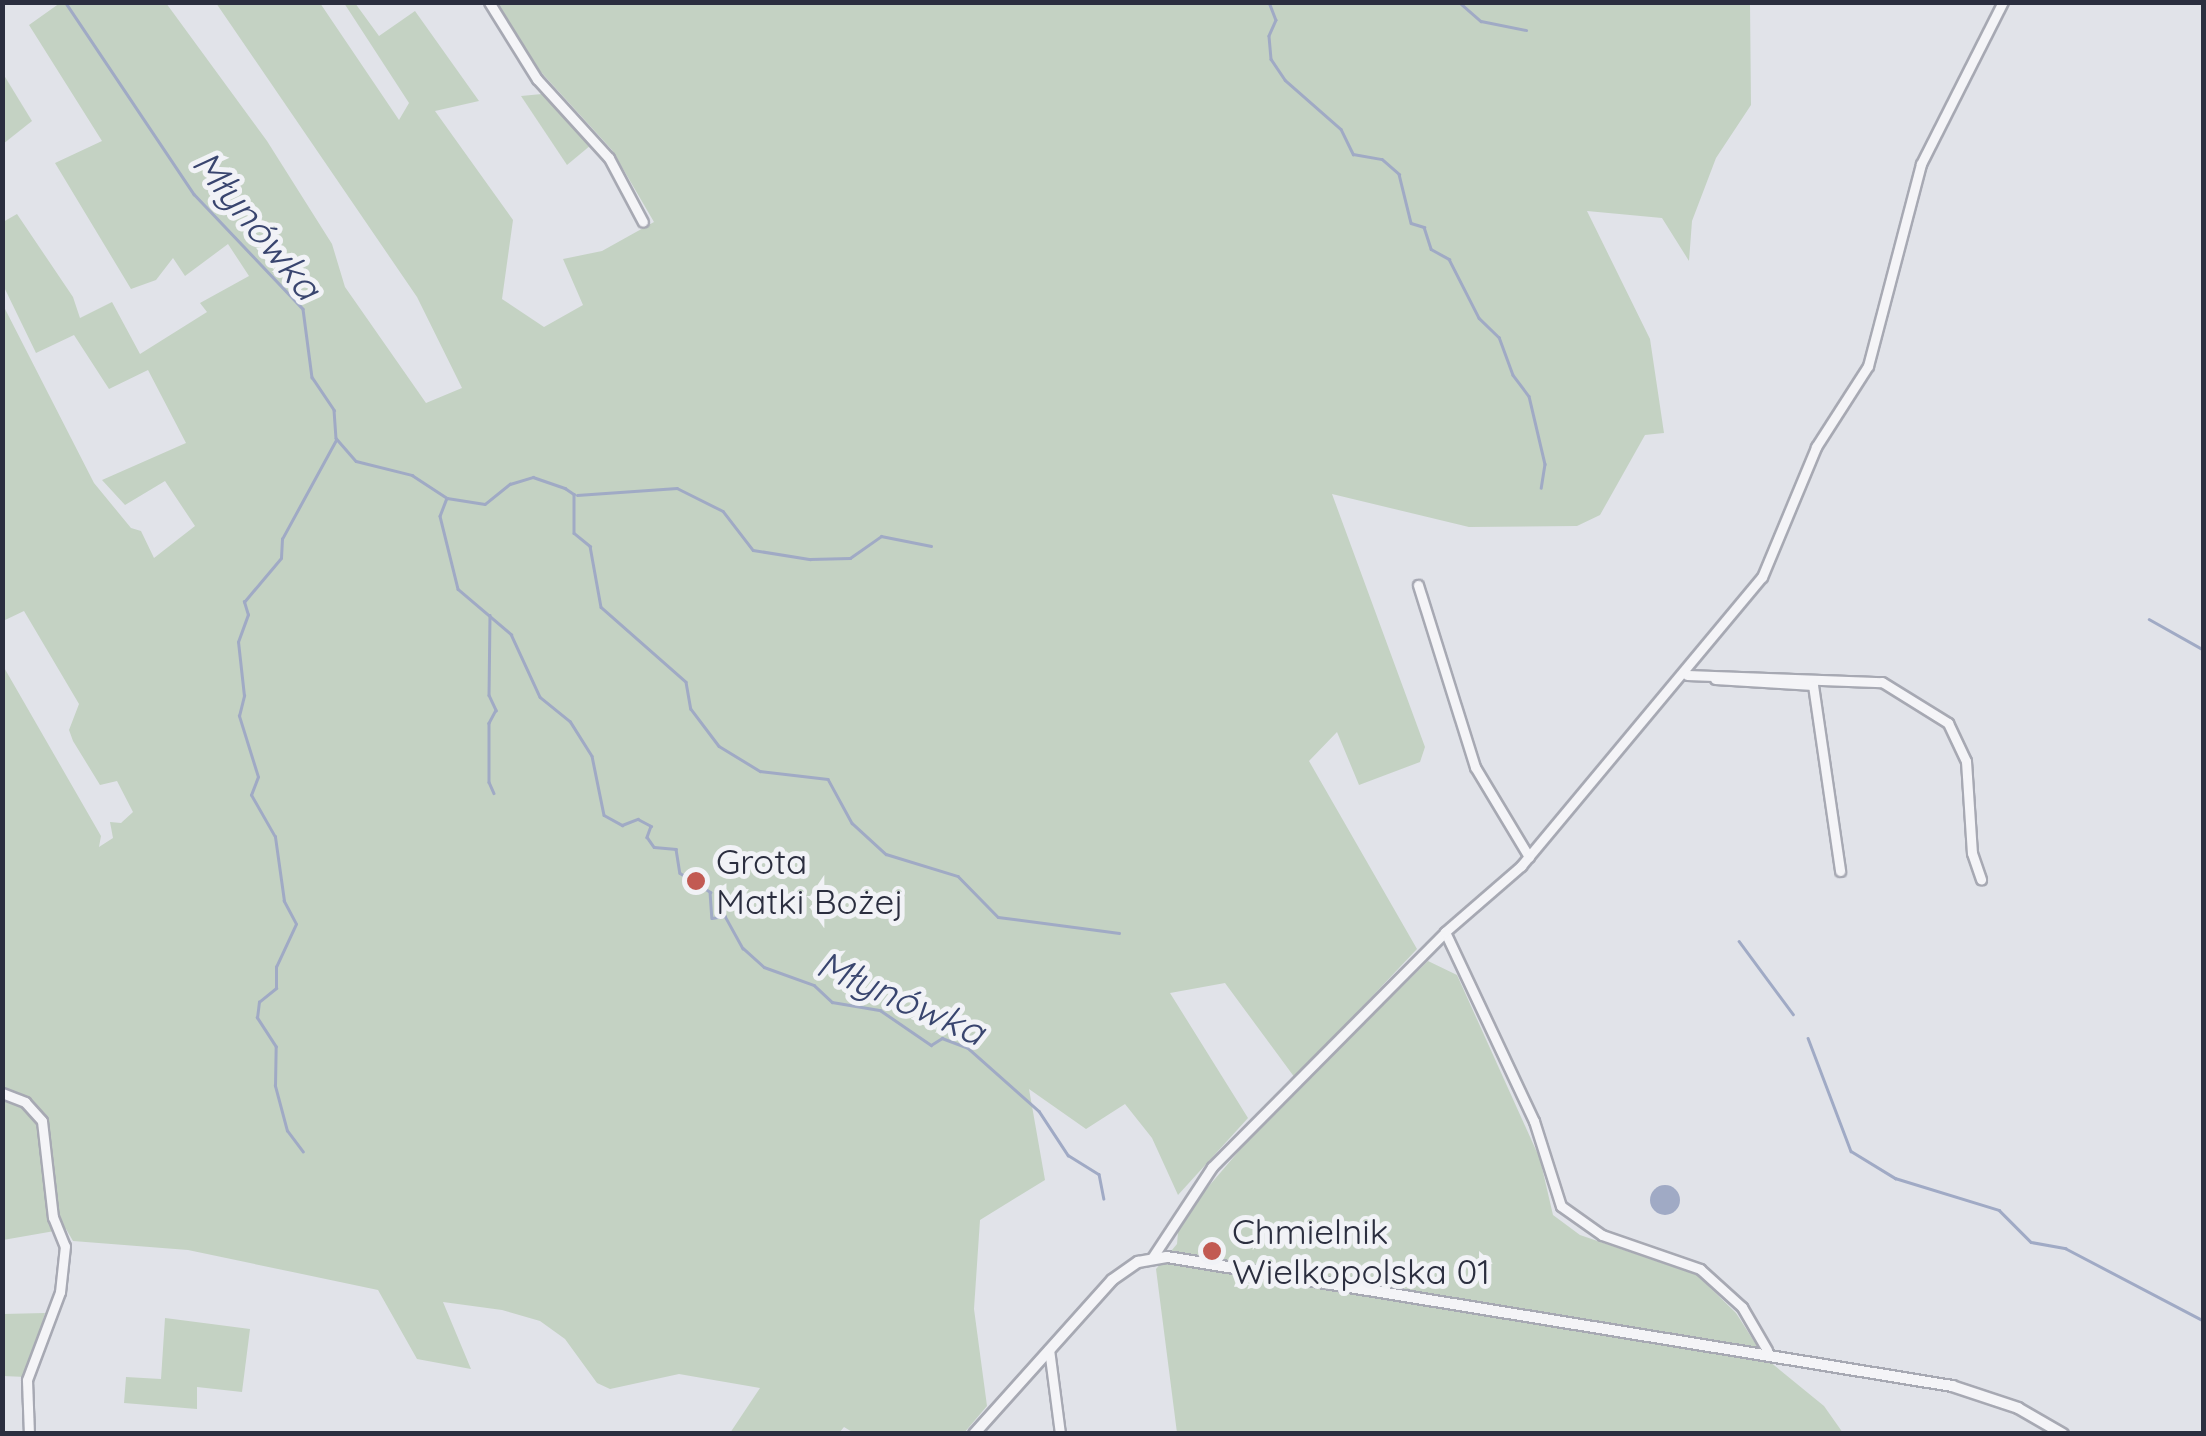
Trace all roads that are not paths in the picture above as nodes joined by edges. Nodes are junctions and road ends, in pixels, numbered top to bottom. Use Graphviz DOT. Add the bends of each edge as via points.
graph roads {
  1 [pos="489,2"];
  2 [pos="2003,2"];
  3 [pos="644,222"];
  4 [pos="1418,585"];
  5 [pos="1685,674"];
  6 [pos="1529,857"];
  7 [pos="1840,871"];
  8 [pos="1981,879"];
  9 [pos="1445,932"];
  10 [pos="2,1093"];
  11 [pos="1152,1258"];
  12 [pos="1049,1349"];
  13 [pos="1767,1350"];
  14 [pos="30,1434"];
  15 [pos="974,1434"];
  16 [pos="1060,1434"];
  17 [pos="2063,1434"];
  1 -- 3 [label="street" via="537,79 603,150"];
  2 -- 5 [label="street" via="1925,154 1868,366 1816,447 1762,576"];
  4 -- 6 [label="street" via="1475,767"];
  5 -- 6 [label="street"];
  5 -- 7 [label="street" via="1814,685"];
  5 -- 8 [label="street" via="1882,682 1948,723 1966,761 1972,853"];
  6 -- 9 [label="street"];
  9 -- 11 [label="street" via="1212,1167"];
  9 -- 13 [label="street" via="1534,1121 1561,1206 1602,1235 1700,1269 1742,1307"];
  10 -- 14 [label="street" via="24,1102 42,1121 53,1218 66,1246 60,1292 28,1380"];
  11 -- 12 [label="street" via="1112,1280"];
  11 -- 13 [label="street" via="1192,1258"];
  12 -- 15 [label="street"];
  12 -- 16 [label="street"];
  13 -- 17 [label="street" via="1952,1386 2018,1408"];
}
